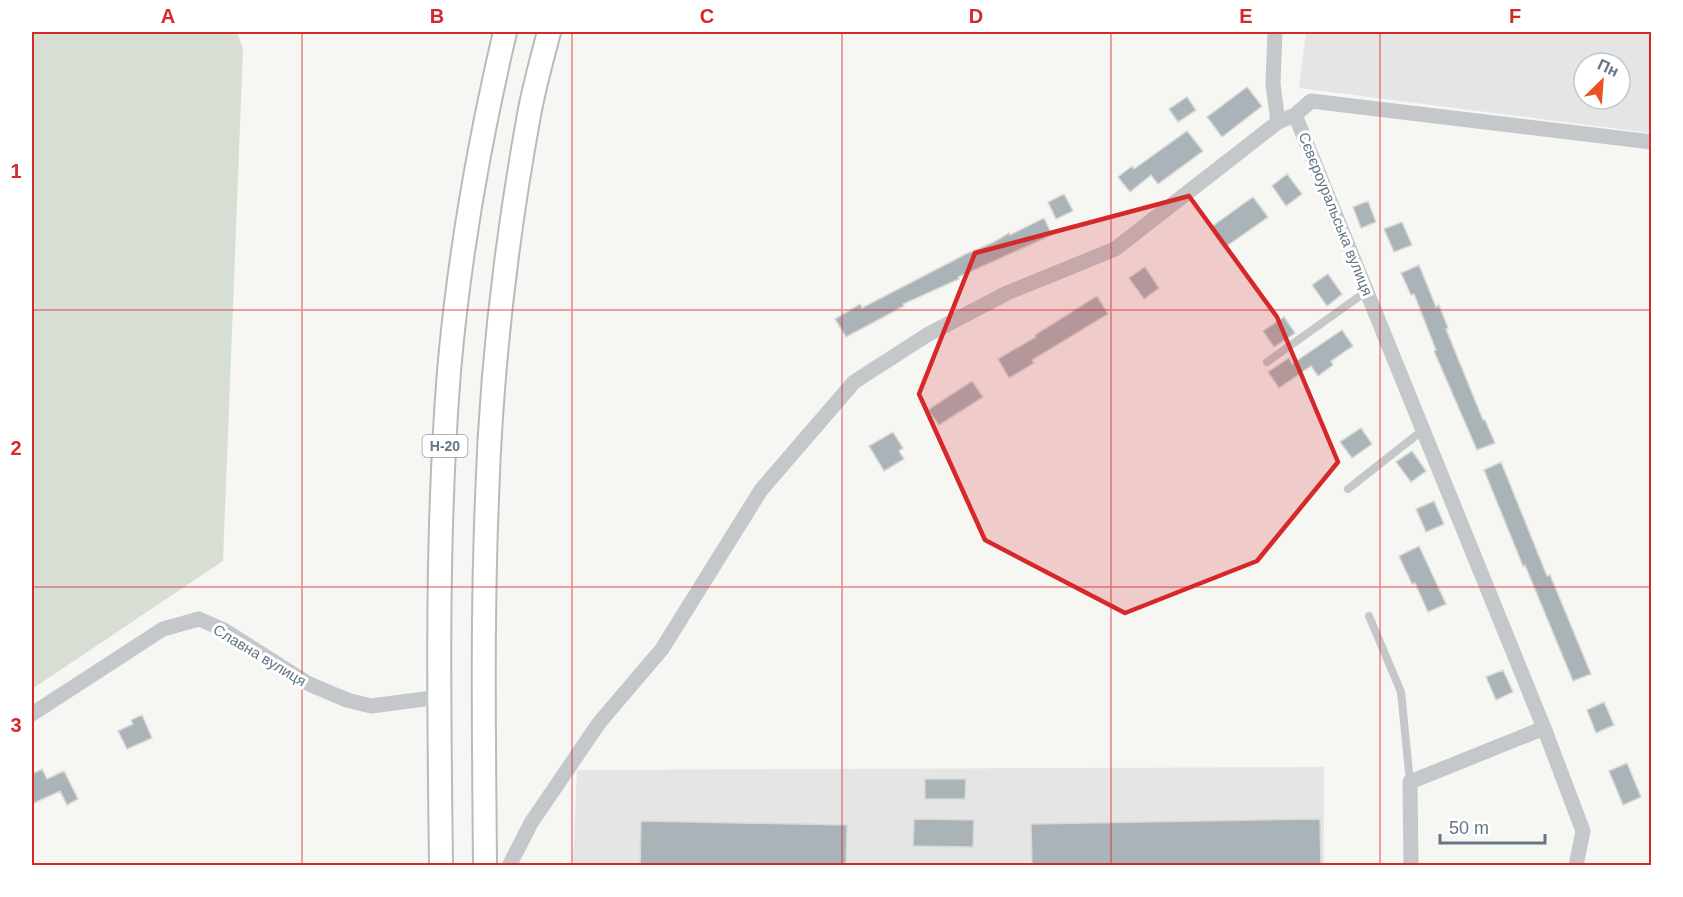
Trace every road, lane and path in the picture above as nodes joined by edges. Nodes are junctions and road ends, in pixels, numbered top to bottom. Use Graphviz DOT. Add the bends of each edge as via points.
graph roads {
  1 [pos="505,32"];
  2 [pos="549,32"];
  3 [pos="1275,32"];
  4 [pos="1296,115"];
  5 [pos="1278,122"];
  6 [pos="1652,142"];
  7 [pos="1367,291"];
  8 [pos="1267,362"];
  9 [pos="1423,430"];
  10 [pos="1348,489"];
  11 [pos="1369,616"];
  12 [pos="440,698"];
  13 [pos="32,714"];
  14 [pos="1544,728"];
  15 [pos="1410,782"];
  16 [pos="1580,862"];
  17 [pos="441,866"];
  18 [pos="485,866"];
  19 [pos="509,866"];
  20 [pos="1411,866"];
  1 -- 12 [label="main road, Н-20" via="465,240 449,371 441,529"];
  2 -- 18 [label="main road, Н-20" via="527,126 494,372 486,509"];
  3 -- 5 [label="street" via="1273,84"];
  4 -- 5 [label="street, Сєвєроуральська вулиця"];
  4 -- 6 [label="street" via="1311,101"];
  4 -- 7 [label="street, Сєвєроуральська вулиця"];
  5 -- 19 [label="street, Сєвєроуральська вулиця" via="1115,249 1007,293 927,335 854,382 761,490 662,649 599,723 531,823"];
  7 -- 8 [label="lane"];
  7 -- 9 [label="street, Сєвєроуральська вулиця"];
  9 -- 10 [label="lane"];
  9 -- 14 [label="street, Сєвєроуральська вулиця"];
  11 -- 15 [label="lane" via="1401,692"];
  12 -- 13 [label="street, Славна вулиця" via="371,706 347,700 309,684 224,630 199,619 163,629"];
  12 -- 17 [label="main road, Н-20"];
  14 -- 15 [label="street"];
  14 -- 16 [label="street, Сєвєроуральська вулиця" via="1583,831"];
  15 -- 20 [label="street"];
}
